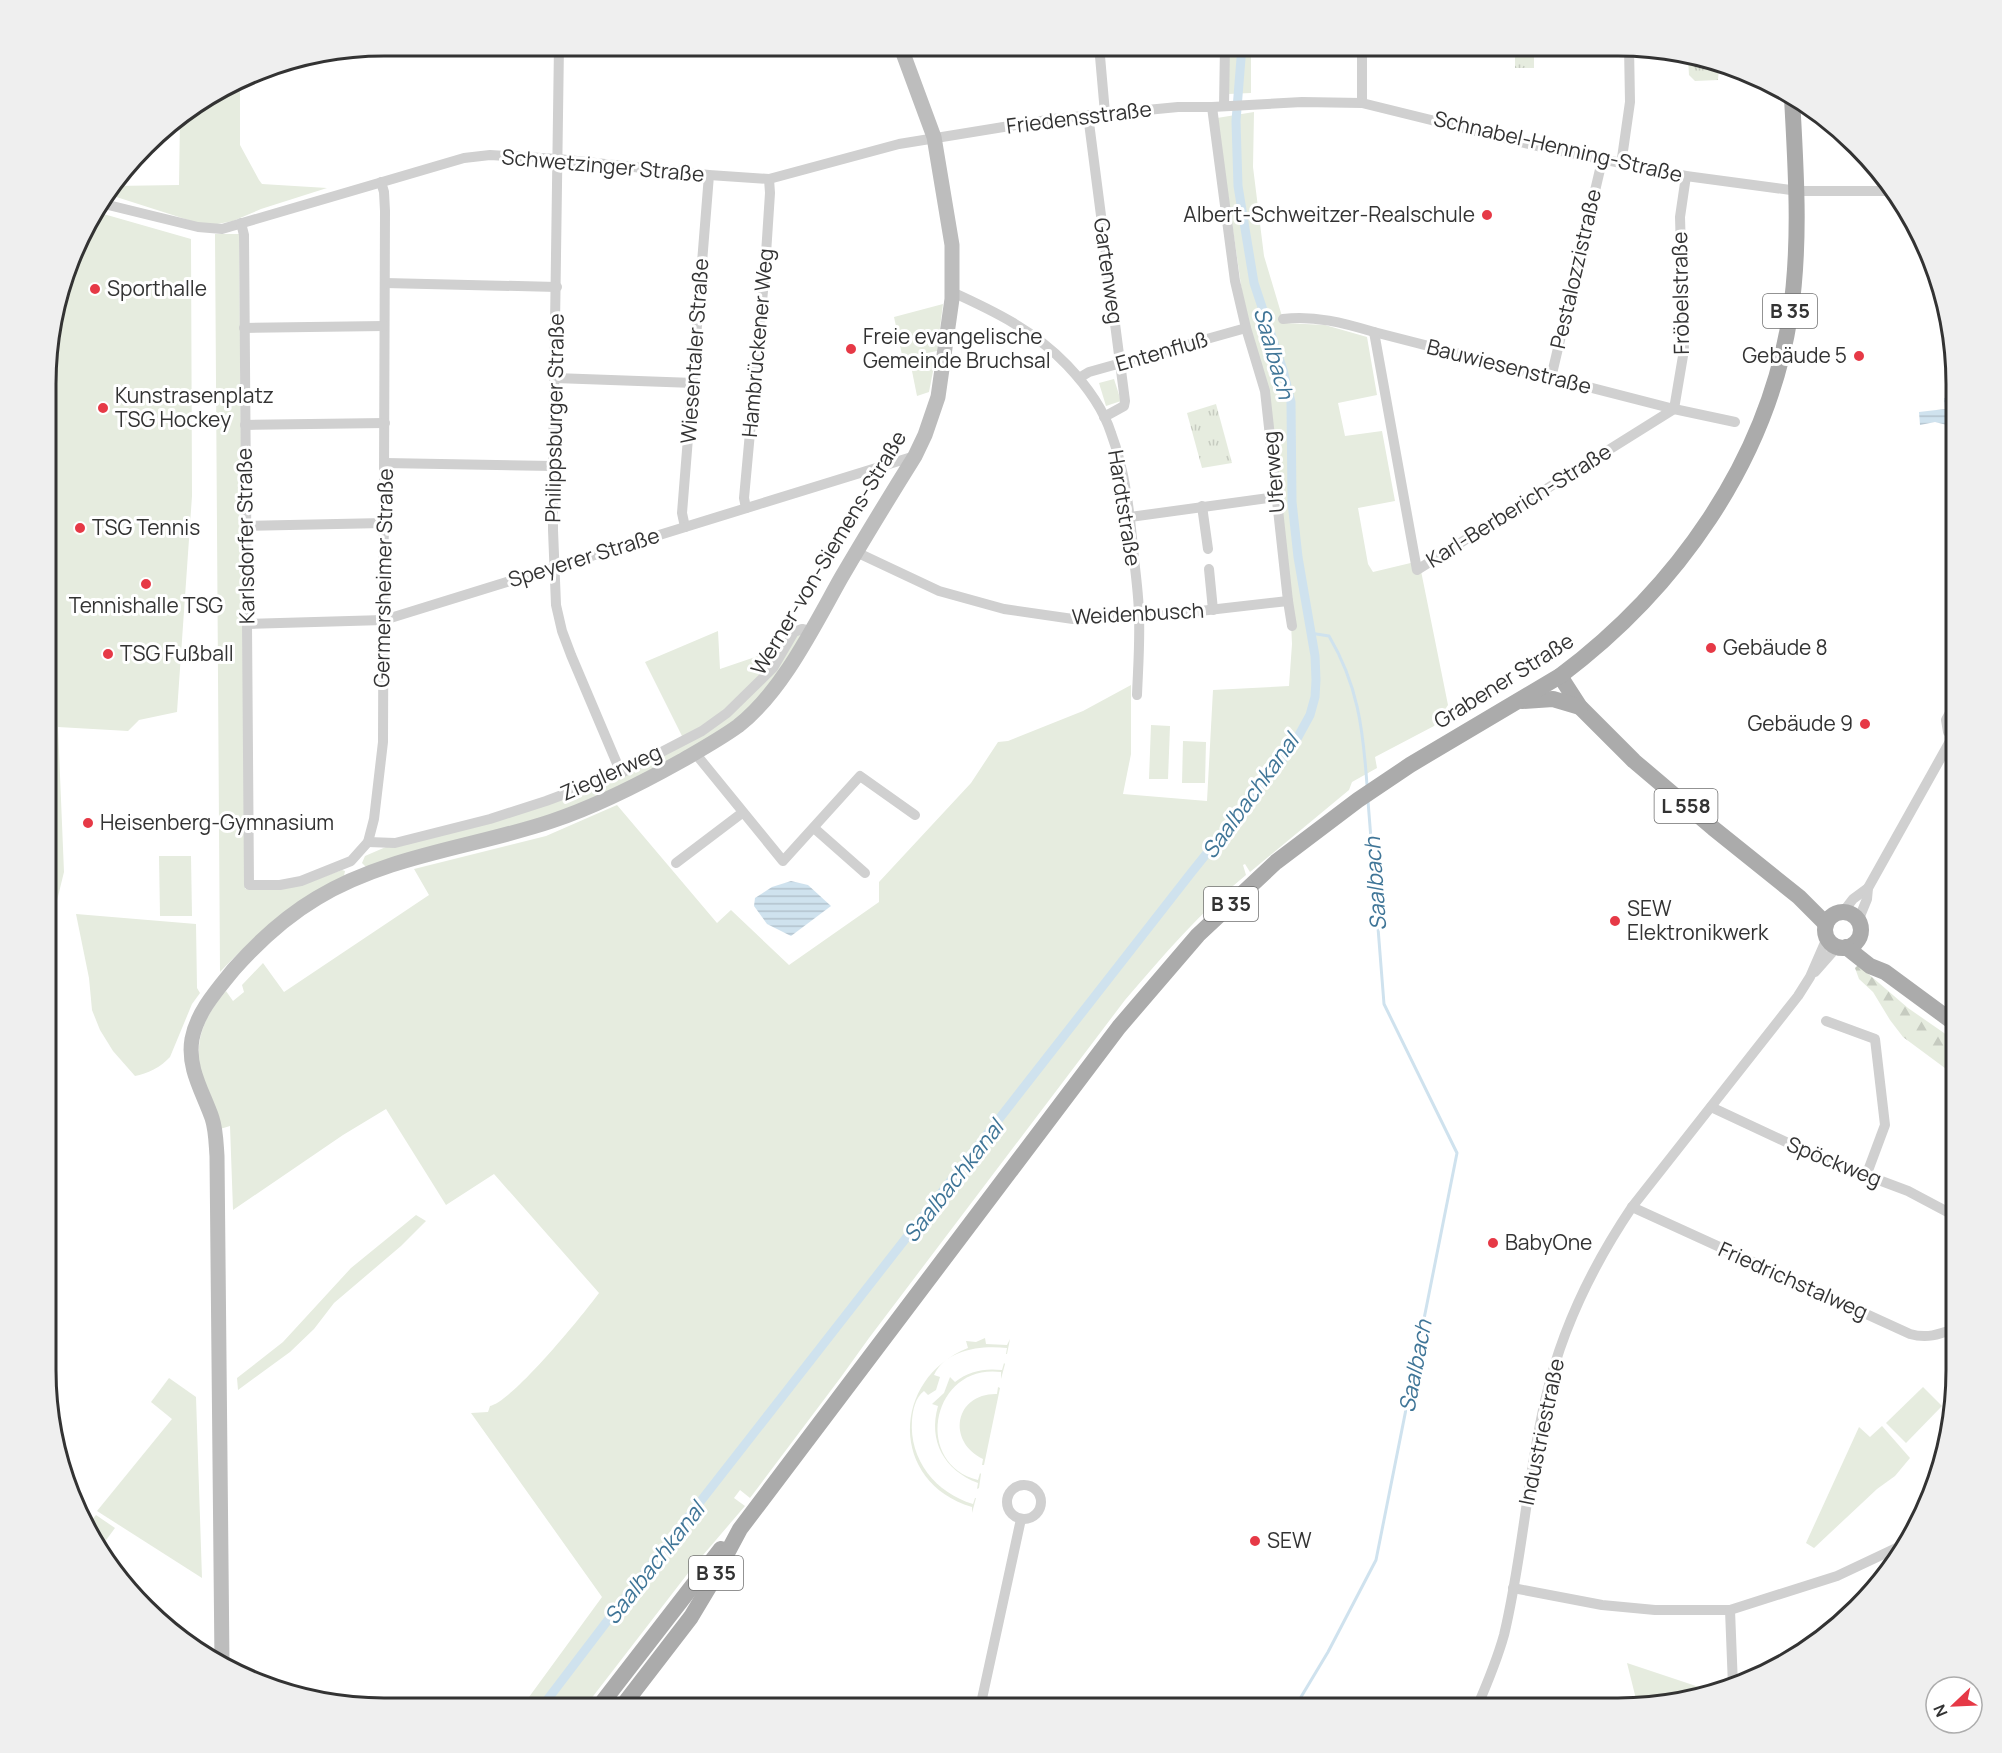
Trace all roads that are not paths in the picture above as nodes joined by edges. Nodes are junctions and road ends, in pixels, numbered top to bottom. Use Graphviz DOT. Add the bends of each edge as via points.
graph roads {
  1 [pos="559,56"];
  2 [pos="904,56"];
  3 [pos="1100,56"];
  4 [pos="1225,56"];
  5 [pos="1362,56"];
  6 [pos="1629,56"];
  7 [pos="1362,104"];
  8 [pos="1227,106"];
  9 [pos="1792,106"];
  10 [pos="1212,107"];
  11 [pos="1105,113"];
  12 [pos="1088,115"];
  13 [pos="934,137"];
  14 [pos="558,159"];
  15 [pos="1602,161"];
  16 [pos="1621,165"];
  17 [pos="709,176"];
  18 [pos="1686,176"];
  19 [pos="768,179"];
  20 [pos="381,183"];
  21 [pos="1798,191"];
  22 [pos="1885,192"];
  23 [pos="109,204"];
  24 [pos="241,223"];
  25 [pos="385,283"];
  26 [pos="557,287"];
  27 [pos="952,292"];
  28 [pos="1283,319"];
  29 [pos="384,326"];
  30 [pos="244,328"];
  31 [pos="1246,328"];
  32 [pos="1374,332"];
  33 [pos="1120,364"];
  34 [pos="555,378"];
  35 [pos="1079,378"];
  36 [pos="1551,378"];
  37 [pos="694,383"];
  38 [pos="1674,409"];
  39 [pos="1104,417"];
  40 [pos="1735,422"];
  41 [pos="385,423"];
  42 [pos="245,425"];
  43 [pos="915,456"];
  44 [pos="385,463"];
  45 [pos="553,466"];
  46 [pos="1276,497"];
  47 [pos="1202,506"];
  48 [pos="746,508"];
  49 [pos="1130,517"];
  50 [pos="384,523"];
  51 [pos="246,526"];
  52 [pos="685,527"];
  53 [pos="1208,549"];
  54 [pos="856,552"];
  55 [pos="554,568"];
  56 [pos="1209,569"];
  57 [pos="1288,601"];
  58 [pos="1213,610"];
  59 [pos="1139,618"];
  60 [pos="384,620"];
  61 [pos="247,624"];
  62 [pos="1292,626"];
  63 [pos="811,631"];
  64 [pos="1560,676"];
  65 [pos="1137,695"];
  66 [pos="1519,701"];
  67 [pos="1580,707"];
  68 [pos="695,753"];
  69 [pos="1946,753"];
  70 [pos="621,773"];
  71 [pos="742,813"];
  72 [pos="915,815"];
  73 [pos="814,828"];
  74 [pos="368,842"];
  75 [pos="351,861"];
  76 [pos="676,862"];
  77 [pos="865,873"];
  78 [pos="357,878"];
  79 [pos="249,885"];
  80 [pos="1868,888"];
  81 [pos="1841,930"];
  82 [pos="1946,1017"];
  83 [pos="1826,1021"];
  84 [pos="1711,1107"];
  85 [pos="1866,1176"];
  86 [pos="1632,1207"];
  87 [pos="1946,1211"];
  88 [pos="1946,1332"];
  89 [pos="1021,1519"];
  90 [pos="740,1529"];
  91 [pos="1892,1551"];
  92 [pos="1513,1588"];
  93 [pos="1730,1610"];
  94 [pos="222,1655"];
  95 [pos="1733,1677"];
  96 [pos="606,1698"];
  97 [pos="633,1698"];
  98 [pos="982,1698"];
  99 [pos="1481,1698"];
  1 -- 14 [label="street, Philippsburger Straße"];
  2 -- 13 [label="main road, Werner-von-Siemens-Straße"];
  3 -- 11 [label="street"];
  4 -- 8 [label="street"];
  5 -- 7 [label="street"];
  6 -- 16 [label="street" via="1630,102"];
  7 -- 8 [label="street, Schnabel-Henning-Straße"];
  7 -- 15 [label="street, Schnabel-Henning-Straße"];
  8 -- 10 [label="street, Friedensstraße"];
  9 -- 21 [label="main road, Grabener Straße / B 35"];
  10 -- 11 [label="street, Friedensstraße"];
  10 -- 31 [label="street, Uferweg" via="1235,281"];
  11 -- 12 [label="street, Friedensstraße"];
  12 -- 13 [label="street, Friedensstraße"];
  12 -- 33 [label="street, Gartenweg"];
  13 -- 19 [label="street, Schwetzinger Straße"];
  13 -- 27 [label="main road, Werner-von-Siemens-Straße" via="952,245"];
  14 -- 17 [label="street, Schwetzinger Straße"];
  14 -- 20 [label="street, Schwetzinger Straße" via="490,155 464,158"];
  14 -- 26 [label="street, Philippsburger Straße"];
  15 -- 16 [label="street, Schnabel-Henning-Straße"];
  15 -- 36 [label="street, Pestalozzistraße"];
  16 -- 18 [label="street, Schnabel-Henning-Straße"];
  17 -- 19 [label="street, Schwetzinger Straße"];
  17 -- 37 [label="street, Wiesentaler Straße"];
  18 -- 21 [label="street, Schnabel-Henning-Straße"];
  18 -- 38 [label="street, Fröbelstraße" via="1680,217 1684,350"];
  19 -- 48 [label="street, Hambrückener Weg" via="765,269"];
  20 -- 24 [label="street, Schwetzinger Straße"];
  20 -- 25 [label="street, Germersheimer Straße"];
  21 -- 22 [label="street, Schnabel-Henning-Straße"];
  21 -- 64 [label="main road, Grabener Straße / B 35" via="1790,317 1777,373 1733,480 1708,523 1655,591 1600,645"];
  23 -- 24 [label="street, Schwetzinger Straße" via="205,228 222,229"];
  24 -- 30 [label="street, Karlsdorfer Straße"];
  25 -- 26 [label="street"];
  25 -- 29 [label="street, Germersheimer Straße"];
  26 -- 34 [label="street, Philippsburger Straße"];
  27 -- 35 [label="street, Hardtstraße" via="998,313 1041,341"];
  27 -- 43 [label="main road, Werner-von-Siemens-Straße" via="938,397"];
  28 -- 32 [label="street, Bauwiesenstraße" via="1315,318"];
  29 -- 30 [label="street"];
  29 -- 41 [label="street, Germersheimer Straße"];
  30 -- 42 [label="street, Karlsdorfer Straße"];
  31 -- 33 [label="street, Entenfluß"];
  31 -- 46 [label="street, Uferweg" via="1265,391"];
  32 -- 36 [label="street, Bauwiesenstraße"];
  32 -- 38 [label="street, Karl-Berberich-Straße" via="1417,570"];
  33 -- 35 [label="street, Entenfluß"];
  33 -- 39 [label="street, Gartenweg" via="1124,406"];
  34 -- 37 [label="street"];
  34 -- 45 [label="street, Philippsburger Straße"];
  35 -- 39 [label="street, Hardtstraße"];
  36 -- 38 [label="street, Bauwiesenstraße"];
  37 -- 52 [label="street, Wiesentaler Straße" via="682,513"];
  38 -- 40 [label="street, Bauwiesenstraße"];
  39 -- 49 [label="street, Hardtstraße" via="1122,470"];
  41 -- 42 [label="street"];
  41 -- 44 [label="street, Germersheimer Straße"];
  42 -- 51 [label="street, Karlsdorfer Straße"];
  43 -- 48 [label="street, Speyerer Straße"];
  43 -- 54 [label="main road, Werner-von-Siemens-Straße"];
  44 -- 45 [label="street"];
  44 -- 50 [label="street, Germersheimer Straße"];
  45 -- 55 [label="street, Philippsburger Straße"];
  46 -- 47 [label="street"];
  46 -- 57 [label="street, Uferweg"];
  47 -- 49 [label="street"];
  47 -- 53 [label="street"];
  48 -- 52 [label="street, Speyerer Straße"];
  49 -- 59 [label="street, Hardtstraße"];
  50 -- 51 [label="street"];
  50 -- 60 [label="street, Germersheimer Straße"];
  51 -- 61 [label="street, Karlsdorfer Straße"];
  52 -- 55 [label="street, Speyerer Straße"];
  54 -- 59 [label="street, Weidenbusch" via="939,591 1004,609 1073,619"];
  54 -- 63 [label="main road, Werner-von-Siemens-Straße"];
  55 -- 60 [label="street, Speyerer Straße"];
  55 -- 70 [label="street, Philippsburger Straße" via="562,631"];
  56 -- 58 [label="street"];
  57 -- 58 [label="street, Weidenbusch"];
  57 -- 62 [label="street, Uferweg"];
  58 -- 59 [label="street, Weidenbusch"];
  59 -- 65 [label="street, Hardtstraße"];
  60 -- 61 [label="street, Speyerer Straße"];
  60 -- 74 [label="street, Germersheimer Straße" via="381,768"];
  61 -- 79 [label="street, Karlsdorfer Straße"];
  63 -- 68 [label="main road, Werner-von-Siemens-Straße" via="785,675 750,715"];
  63 -- 70 [label="street, Zieglerweg" via="802,629 794,633 773,668 719,719"];
  64 -- 66 [label="main road, Grabener Straße / B 35"];
  64 -- 67 [label="main road, L 558"];
  66 -- 67 [label="main road, B 35" via="1553,699"];
  66 -- 90 [label="main road, Grabener Straße / B 35" via="1358,800 1276,862 1198,935 1105,1046"];
  67 -- 81 [label="main road, L 558" via="1659,782"];
  68 -- 71 [label="street"];
  68 -- 78 [label="main road, Werner-von-Siemens-Straße" via="643,783 554,820"];
  69 -- 80 [label="street"];
  70 -- 74 [label="street, Zieglerweg" via="490,819 395,843"];
  71 -- 73 [label="street" via="783,861"];
  71 -- 76 [label="street"];
  72 -- 73 [label="street" via="860,776"];
  73 -- 77 [label="street"];
  74 -- 75 [label="street, Germersheimer Straße"];
  75 -- 78 [label="street"];
  75 -- 79 [label="street, Germersheimer Straße" via="301,881"];
  78 -- 94 [label="main road, Werner-von-Siemens-Straße" via="295,912 261,940 213,995 191,1042 193,1068 213,1120 217,1156"];
  80 -- 81 [label="street" via="1853,899"];
  80 -- 81 [label="street, Industriestraße" via="1868,899"];
  81 -- 82 [label="main road, L 558" via="1885,972"];
  81 -- 84 [label="street, Industriestraße" via="1762,1043"];
  83 -- 85 [label="street" via="1875,1039 1885,1125"];
  84 -- 85 [label="street, Spöckweg"];
  84 -- 86 [label="street, Industriestraße"];
  85 -- 87 [label="street, Spöckweg" via="1908,1191"];
  86 -- 88 [label="street, Friedrichstalweg" via="1910,1334 1921,1337"];
  86 -- 92 [label="street, Industriestraße" via="1582,1292 1558,1353 1539,1424"];
  89 -- 98 [label="street"];
  90 -- 96 [label="main road, B 35" via="701,1573"];
  90 -- 97 [label="main road, B 35" via="710,1587"];
  91 -- 93 [label="street" via="1837,1576"];
  92 -- 93 [label="street" via="1602,1605"];
  92 -- 99 [label="street, Industriestraße" via="1503,1636"];
  93 -- 95 [label="street"];
}
